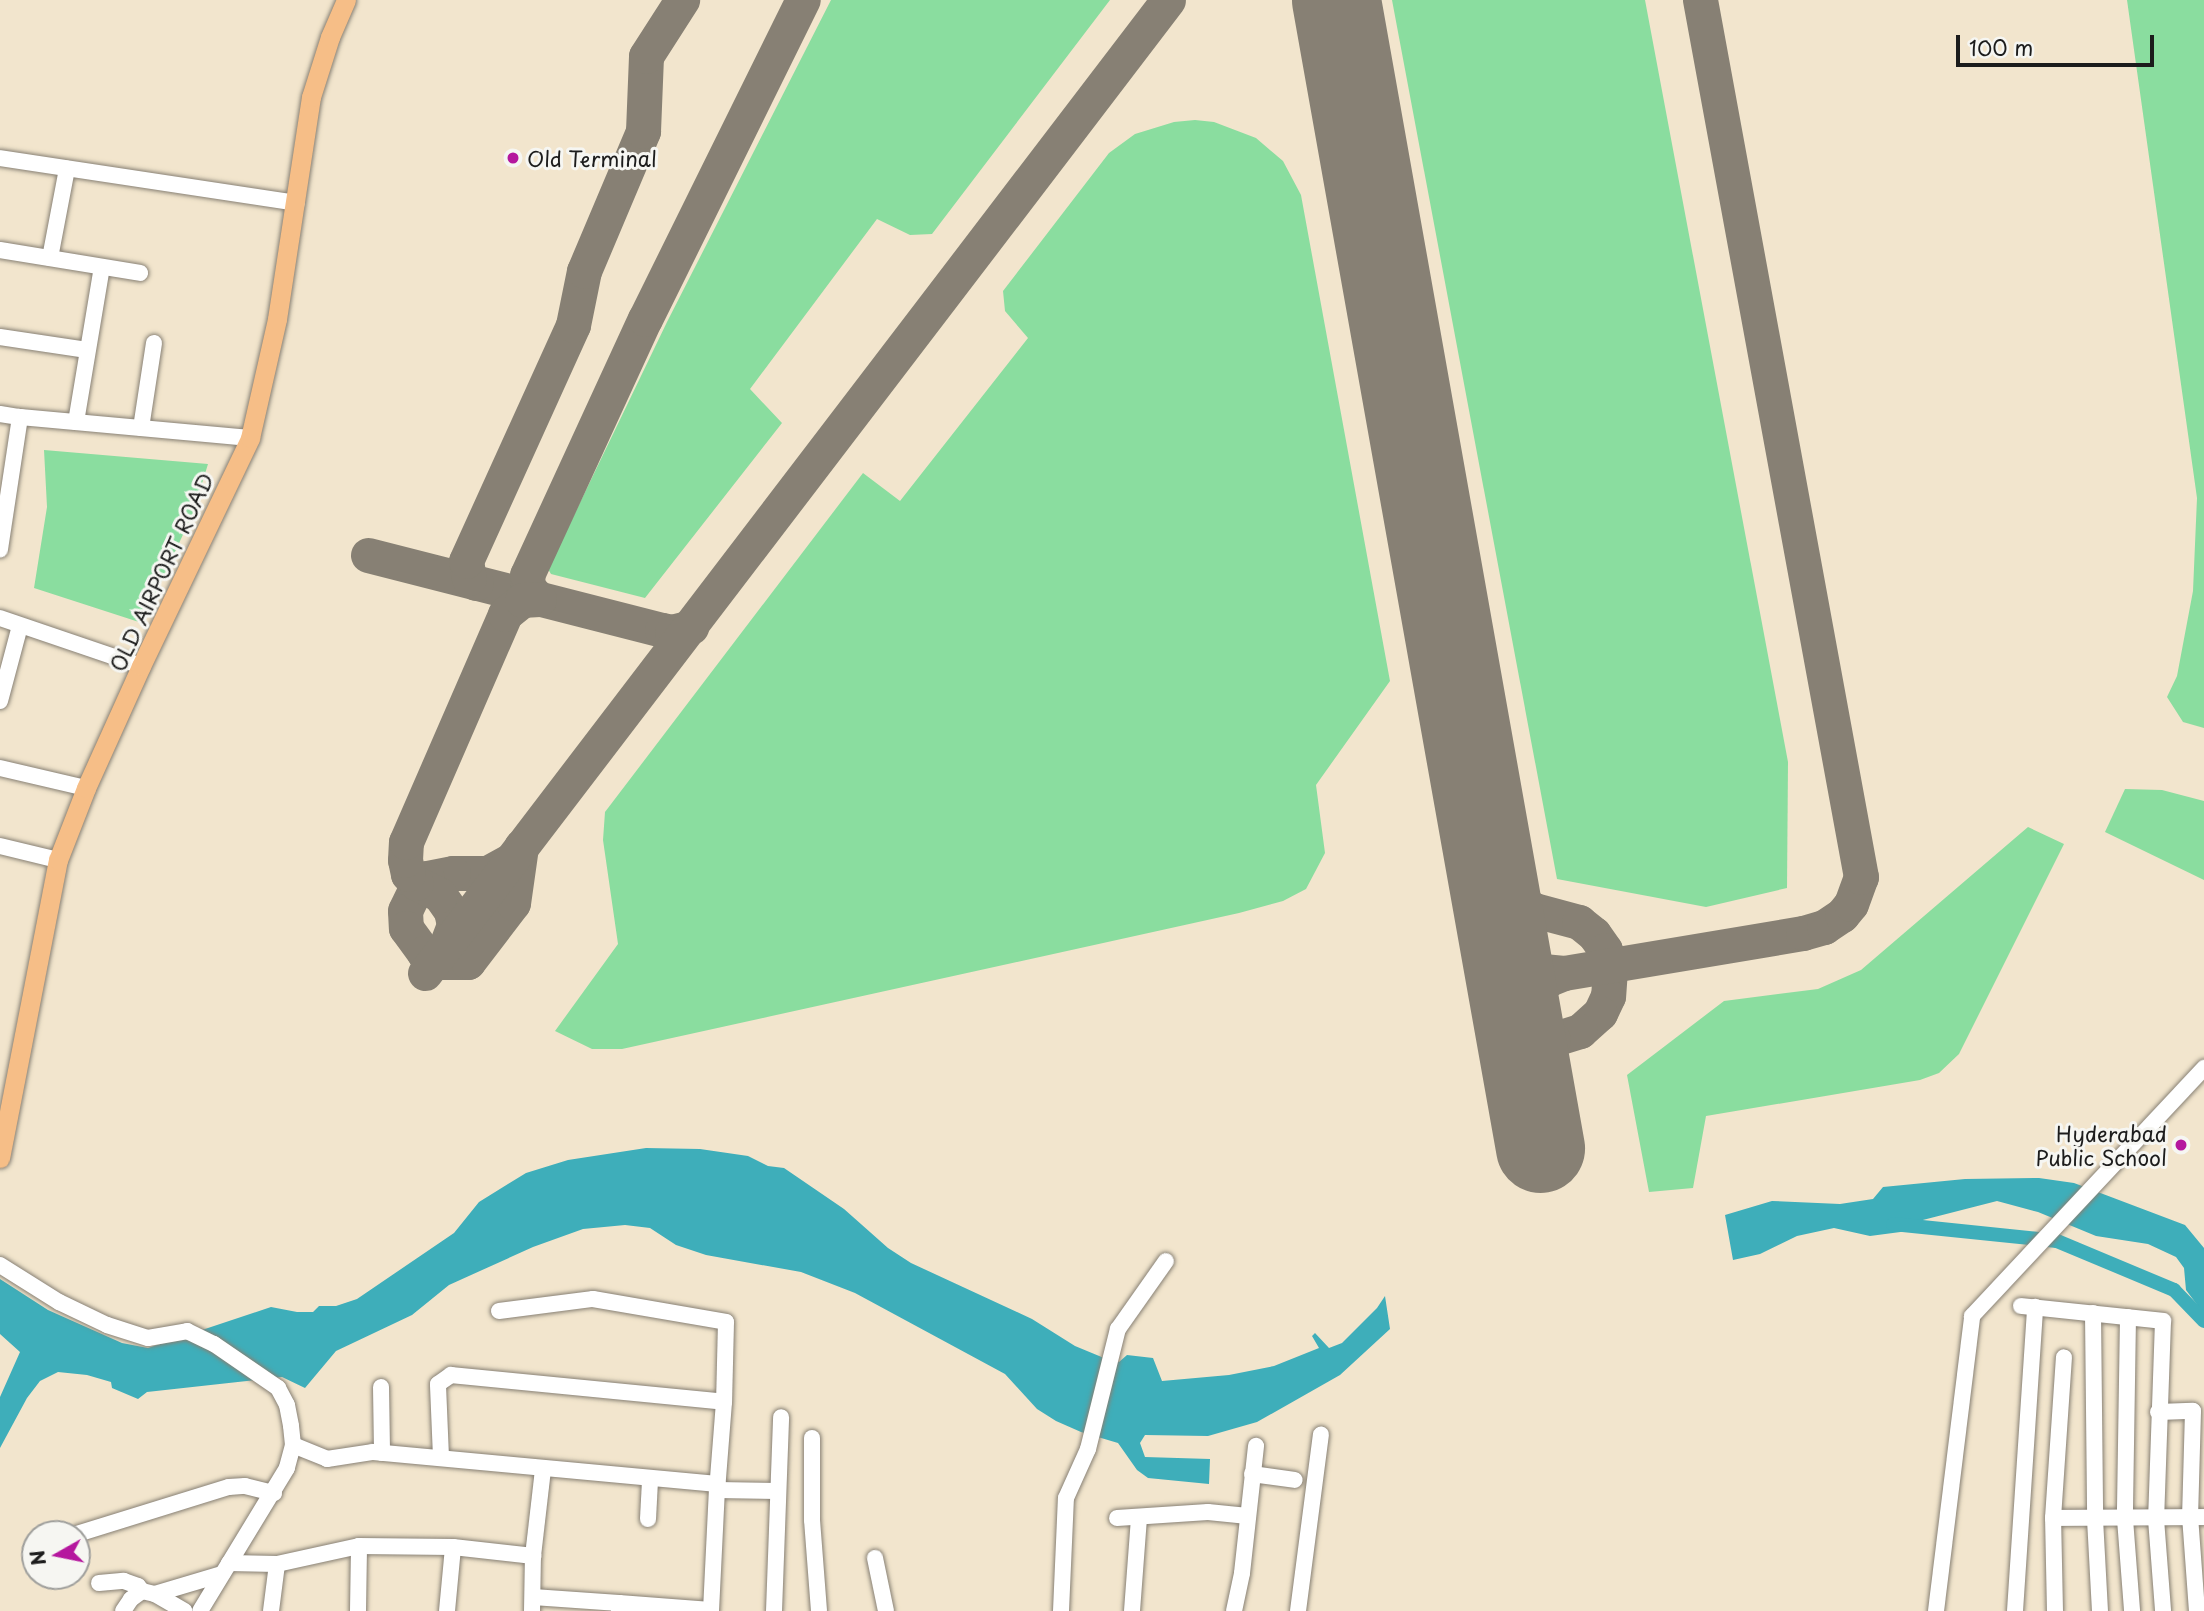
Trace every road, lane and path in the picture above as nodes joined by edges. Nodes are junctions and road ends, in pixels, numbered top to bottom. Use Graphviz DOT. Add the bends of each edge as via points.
graph roads {
  1 [pos="346,0"];
  2 [pos="0,158"];
  3 [pos="67,169"];
  4 [pos="297,203"];
  5 [pos="0,250"];
  6 [pos="50,258"];
  7 [pos="102,267"];
  8 [pos="140,274"];
  9 [pos="0,337"];
  10 [pos="154,343"];
  11 [pos="87,350"];
  12 [pos="0,414"];
  13 [pos="20,417"];
  14 [pos="76,422"];
  15 [pos="141,428"];
  16 [pos="250,438"];
  17 [pos="0,550"];
  18 [pos="0,618"];
  19 [pos="20,626"];
  20 [pos="142,666"];
  21 [pos="0,698"];
  22 [pos="0,768"];
  23 [pos="86,788"];
  24 [pos="0,846"];
  25 [pos="58,860"];
  26 [pos="2204,1068"];
  27 [pos="5,1112"];
  28 [pos="0,1158"];
  29 [pos="1166,1261"];
  30 [pos="0,1265"];
  31 [pos="499,1311"];
  32 [pos="2093,1313"];
  33 [pos="2128,1317"];
  34 [pos="2064,1357"];
  35 [pos="381,1387"];
  36 [pos="724,1402"];
  37 [pos="2127,1406"];
  38 [pos="2158,1409"];
  39 [pos="2199,1411"];
  40 [pos="781,1417"];
  41 [pos="1321,1434"];
  42 [pos="812,1438"];
  43 [pos="293,1445"];
  44 [pos="1256,1446"];
  45 [pos="382,1453"];
  46 [pos="441,1457"];
  47 [pos="543,1469"];
  48 [pos="1252,1474"];
  49 [pos="650,1479"];
  50 [pos="1295,1480"];
  51 [pos="717,1487"];
  52 [pos="777,1491"];
  53 [pos="274,1493"];
  54 [pos="1248,1516"];
  55 [pos="2197,1517"];
  56 [pos="1117,1518"];
  57 [pos="1139,1518"];
  58 [pos="2053,1518"];
  59 [pos="648,1519"];
  60 [pos="2095,1519"];
  61 [pos="2126,1519"];
  62 [pos="2156,1519"];
  63 [pos="91,1530"];
  64 [pos="359,1546"];
  65 [pos="453,1547"];
  66 [pos="533,1556"];
  67 [pos="875,1558"];
  68 [pos="276,1564"];
  69 [pos="226,1568"];
  70 [pos="99,1583"];
  71 [pos="148,1593"];
  72 [pos="532,1604"];
  73 [pos="619,1607"];
  74 [pos="711,1610"];
  75 [pos="123,1611"];
  76 [pos="184,1611"];
  77 [pos="200,1611"];
  78 [pos="271,1611"];
  79 [pos="358,1611"];
  80 [pos="447,1611"];
  81 [pos="774,1611"];
  82 [pos="819,1611"];
  83 [pos="886,1611"];
  84 [pos="1061,1611"];
  85 [pos="1132,1611"];
  86 [pos="1234,1611"];
  87 [pos="1298,1611"];
  88 [pos="1936,1611"];
  89 [pos="2015,1611"];
  90 [pos="2055,1611"];
  91 [pos="2100,1611"];
  92 [pos="2132,1611"];
  93 [pos="2163,1611"];
  94 [pos="2197,1611"];
  1 -- 4 [label="main road, OLD AIRPORT ROAD" via="310,97"];
  2 -- 3 [label="street"];
  3 -- 4 [label="street"];
  3 -- 6 [label="street"];
  4 -- 16 [label="main road, OLD AIRPORT ROAD"];
  5 -- 6 [label="street"];
  6 -- 7 [label="street"];
  7 -- 8 [label="street"];
  7 -- 11 [label="street"];
  9 -- 11 [label="street"];
  10 -- 15 [label="street"];
  11 -- 14 [label="street"];
  12 -- 13 [label="street"];
  13 -- 14 [label="street"];
  13 -- 17 [label="street"];
  14 -- 15 [label="street"];
  15 -- 16 [label="street"];
  16 -- 20 [label="main road, OLD AIRPORT ROAD"];
  18 -- 19 [label="street"];
  19 -- 20 [label="street"];
  19 -- 21 [label="street"];
  20 -- 23 [label="main road, OLD AIRPORT ROAD"];
  22 -- 23 [label="street"];
  23 -- 25 [label="main road, OLD AIRPORT ROAD"];
  24 -- 25 [label="street"];
  25 -- 27 [label="main road, OLD AIRPORT ROAD"];
  26 -- 88 [label="street" via="1972,1317"];
  27 -- 28 [label="main road, OLD AIRPORT ROAD"];
  29 -- 84 [label="street" via="1118,1329 1088,1449 1066,1498"];
  30 -- 43 [label="street" via="107,1325 148,1338 187,1331 214,1344 278,1388 287,1405"];
  31 -- 36 [label="street" via="593,1299 726,1322"];
  32 -- 33 [label="street"];
  32 -- 60 [label="street"];
  32 -- 89 [label="street" via="2028,1307"];
  33 -- 37 [label="street"];
  33 -- 38 [label="street" via="2163,1321"];
  34 -- 58 [label="street"];
  35 -- 45 [label="street"];
  36 -- 46 [label="street" via="451,1375 438,1384"];
  36 -- 51 [label="street"];
  37 -- 38 [label="street"];
  37 -- 61 [label="street"];
  38 -- 39 [label="street"];
  38 -- 62 [label="street"];
  39 -- 55 [label="street"];
  40 -- 52 [label="street"];
  41 -- 87 [label="street"];
  42 -- 82 [label="street"];
  43 -- 45 [label="street" via="327,1459"];
  43 -- 53 [label="street"];
  44 -- 48 [label="street"];
  45 -- 46 [label="street"];
  46 -- 47 [label="street"];
  47 -- 49 [label="street"];
  47 -- 66 [label="street"];
  48 -- 50 [label="street"];
  48 -- 54 [label="street"];
  49 -- 51 [label="street"];
  49 -- 59 [label="street"];
  51 -- 52 [label="street"];
  51 -- 74 [label="street"];
  52 -- 81 [label="street"];
  53 -- 63 [label="street" via="229,1487"];
  53 -- 69 [label="street"];
  54 -- 57 [label="street" via="1208,1512"];
  54 -- 86 [label="street"];
  55 -- 62 [label="street"];
  55 -- 94 [label="street"];
  56 -- 57 [label="street"];
  57 -- 85 [label="street"];
  58 -- 60 [label="street"];
  58 -- 90 [label="street"];
  60 -- 61 [label="street"];
  60 -- 91 [label="street"];
  61 -- 62 [label="street"];
  61 -- 92 [label="street"];
  62 -- 93 [label="street"];
  64 -- 65 [label="street"];
  64 -- 68 [label="street"];
  64 -- 79 [label="street"];
  65 -- 66 [label="street"];
  65 -- 80 [label="street"];
  66 -- 72 [label="street"];
  67 -- 83 [label="street"];
  68 -- 69 [label="street"];
  68 -- 78 [label="street"];
  69 -- 71 [label="street"];
  69 -- 77 [label="street"];
  70 -- 71 [label="street" via="124,1581"];
  71 -- 75 [label="street" via="131,1599"];
  71 -- 76 [label="street"];
  72 -- 73 [label="street"];
  73 -- 74 [label="street"];
}
